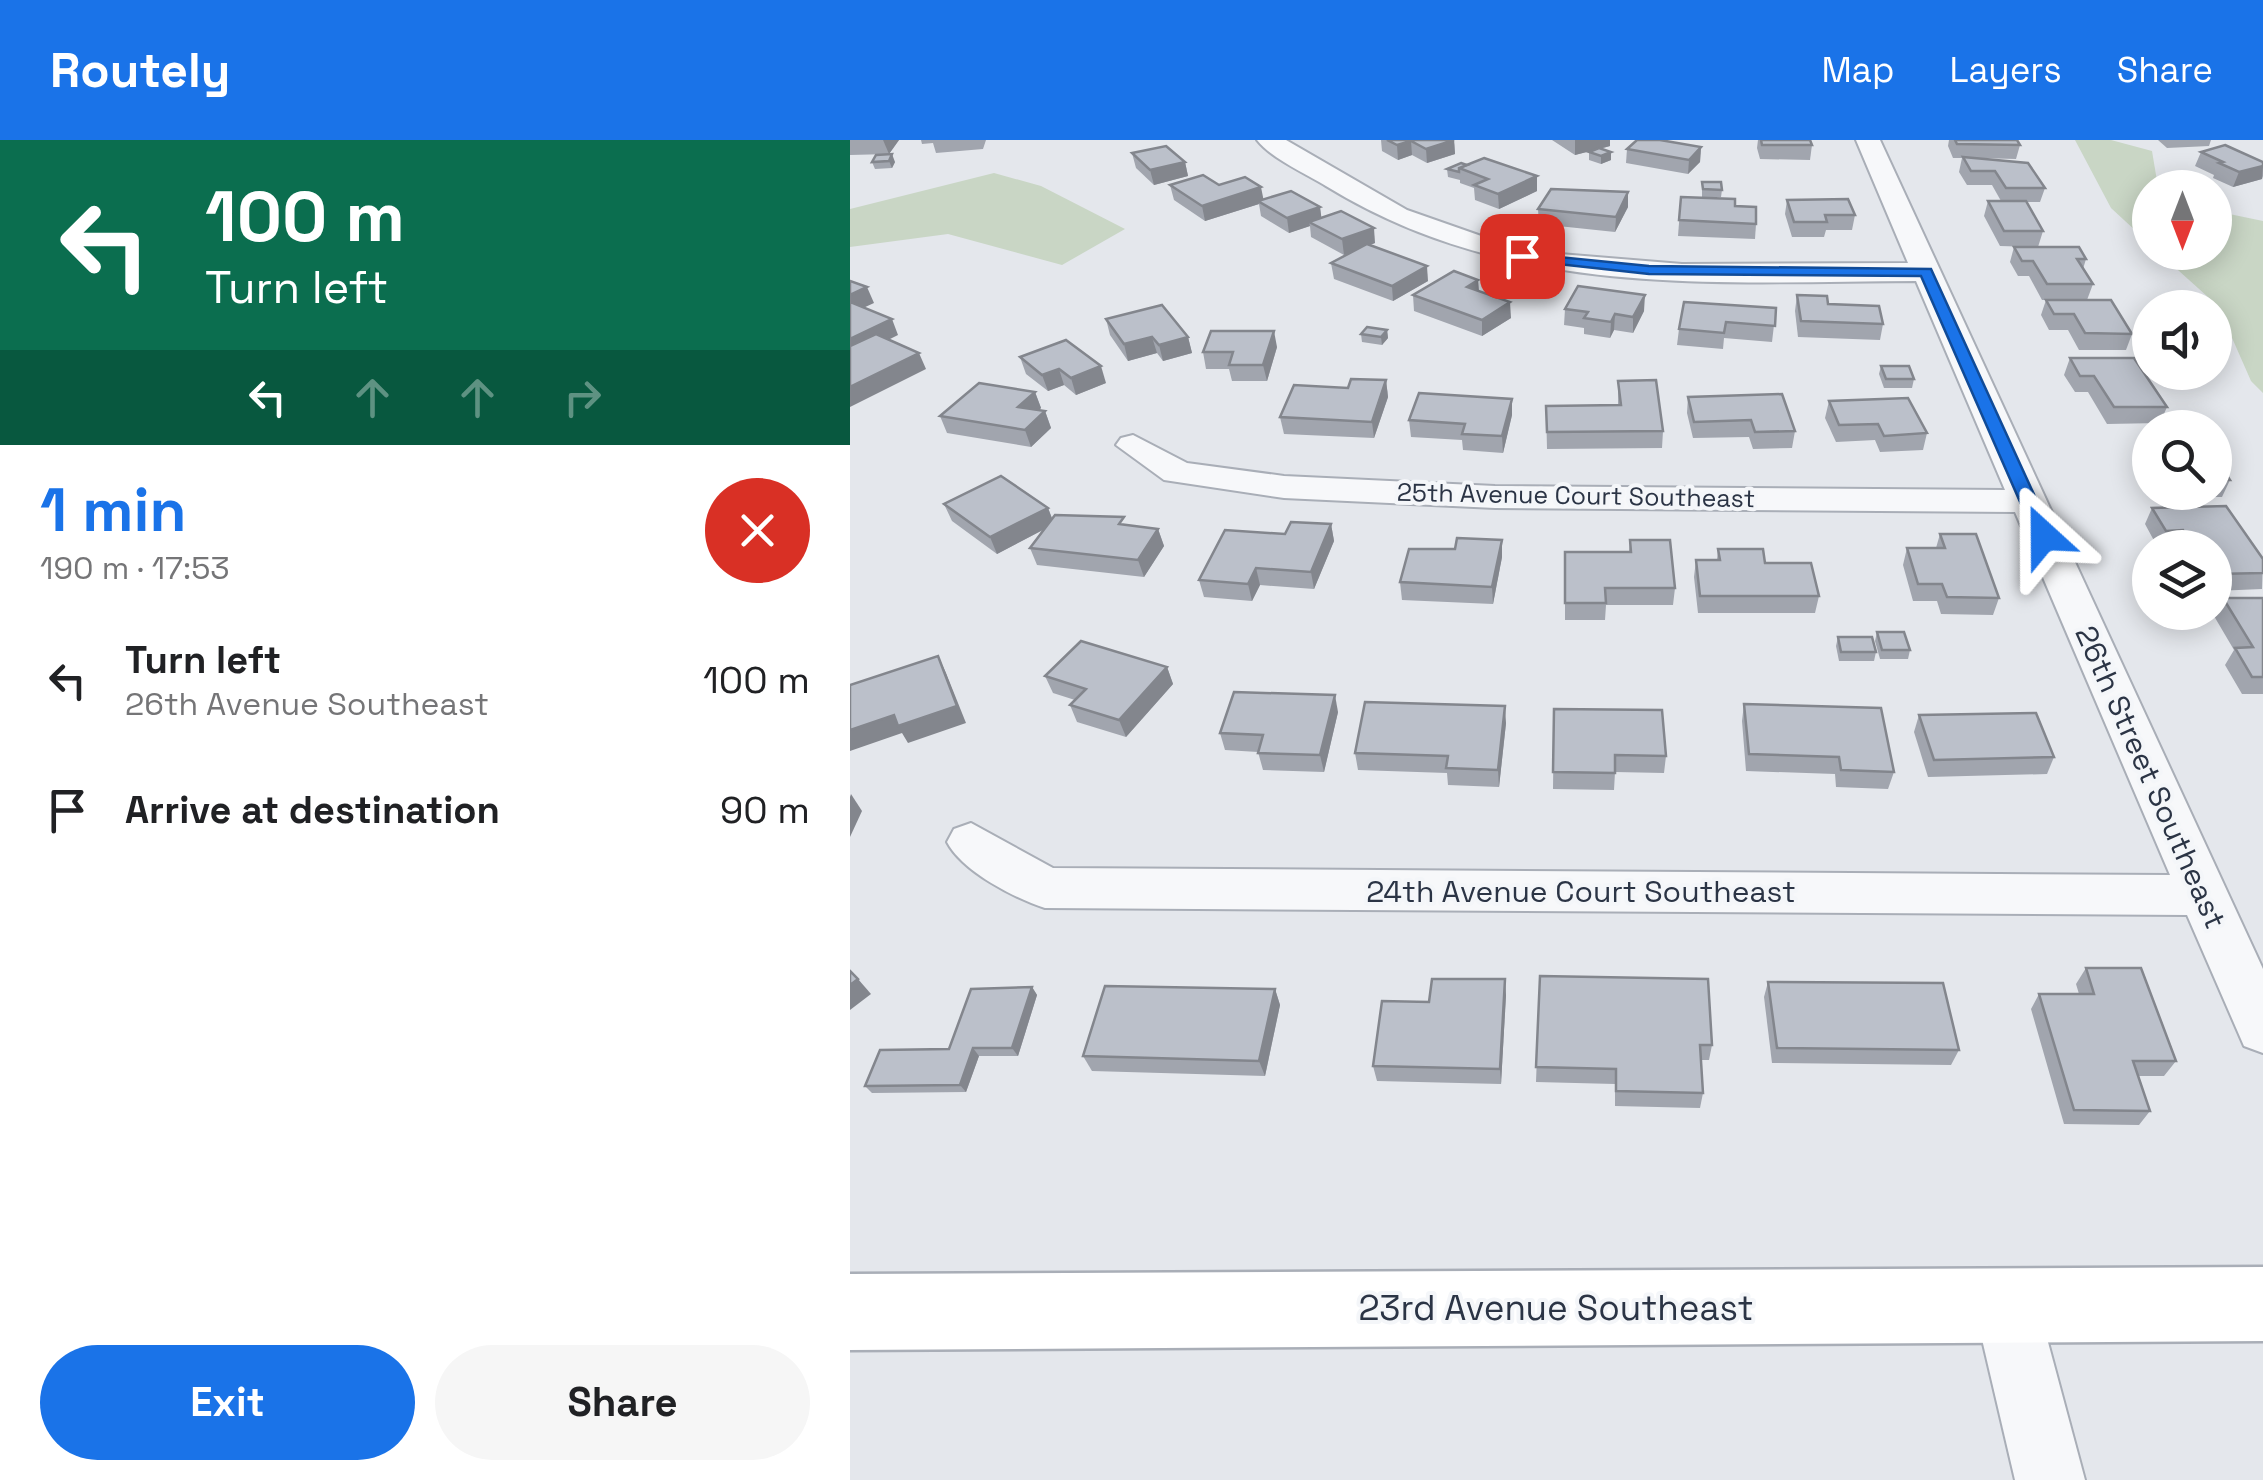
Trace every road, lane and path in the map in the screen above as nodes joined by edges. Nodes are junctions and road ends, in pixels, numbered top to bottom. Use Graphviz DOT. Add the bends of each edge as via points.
graph roads {
  1 [pos="1268,140"];
  2 [pos="1868,140"];
  3 [pos="1926,272"];
  4 [pos="1132,445"];
  5 [pos="2028,501"];
  6 [pos="971,842"];
  7 [pos="2204,895"];
  8 [pos="2263,1030"];
  9 [pos="2263,1304"];
  10 [pos="2006,1305"];
  11 [pos="850,1312"];
  12 [pos="2050,1480"];
  1 -- 3 [label="street" via="1398,216 1508,253 1616,268"];
  2 -- 3 [label="street, 26th Street Southeast"];
  3 -- 5 [label="street, 26th Street Southeast"];
  4 -- 5 [label="street, 25th Avenue Court Southeast" via="1177,472 1284,487 1495,497"];
  5 -- 7 [label="street, 26th Street Southeast"];
  6 -- 7 [label="street, 24th Avenue Court Southeast" via="1045,888"];
  7 -- 8 [label="street, 26th Street Southeast"];
  9 -- 10 [label="street, 23rd Avenue Southeast"];
  10 -- 11 [label="street, 23rd Avenue Southeast"];
  10 -- 12 [label="street"];
}
